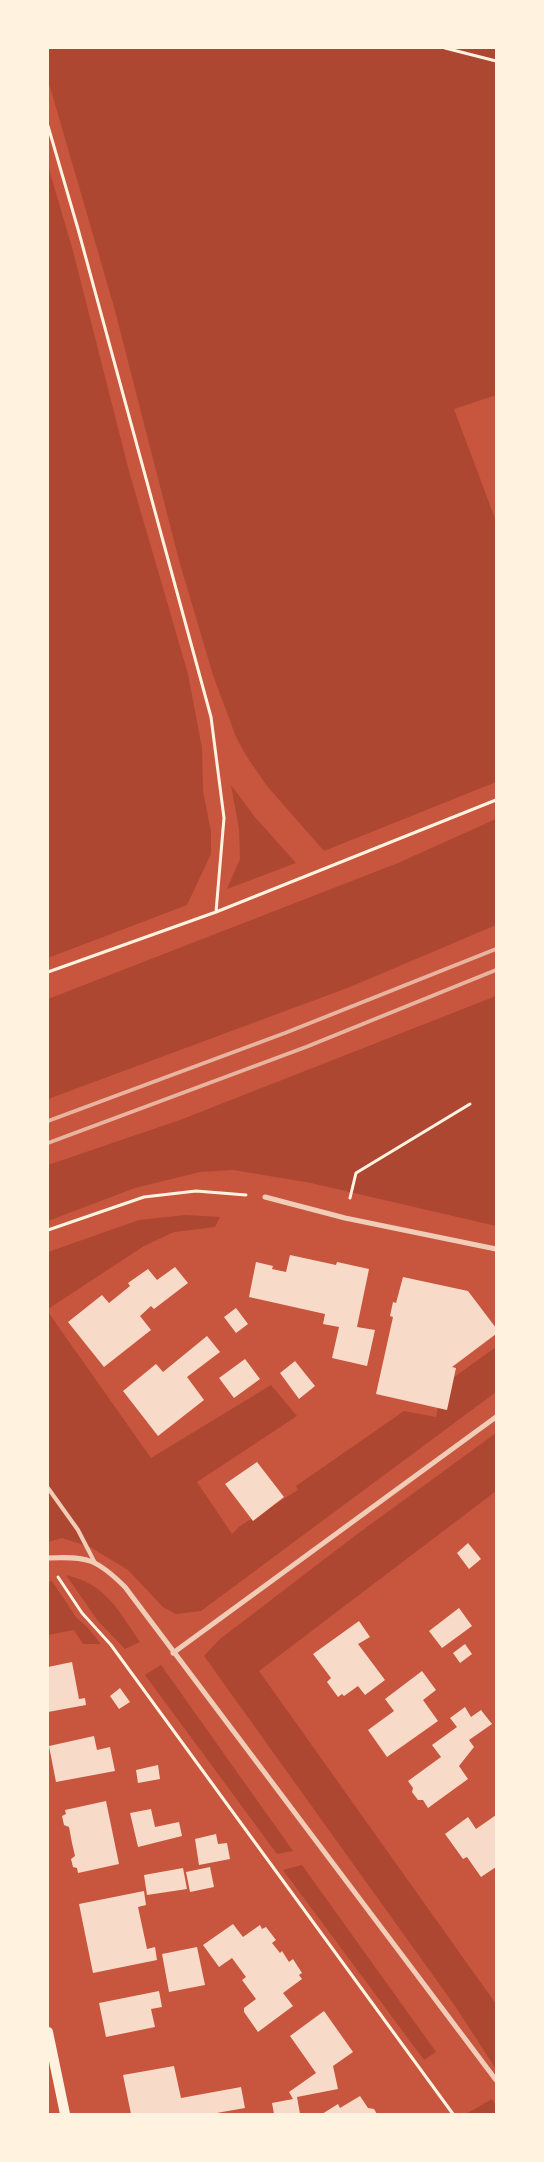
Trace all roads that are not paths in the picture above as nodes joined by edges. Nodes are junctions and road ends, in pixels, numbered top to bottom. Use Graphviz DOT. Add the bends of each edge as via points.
graph roads {
  1 [pos="265,1197"];
  2 [pos="496,1249"];
  3 [pos="496,1417"];
  4 [pos="48,1488"];
  5 [pos="48,1558"];
  6 [pos="95,1562"];
  7 [pos="173,1653"];
  8 [pos="48,2032"];
  9 [pos="52,2078"];
  10 [pos="496,2080"];
  11 [pos="65,2114"];
  1 -- 2 [label="street" via="345,1218"];
  3 -- 7 [label="street"];
  4 -- 6 [label="lane" via="78,1530"];
  5 -- 6 [label="street" via="76,1557"];
  6 -- 7 [label="street" via="125,1588"];
  7 -- 10 [label="street"];
  8 -- 9 [label="main road"];
  9 -- 11 [label="main road"];
}
